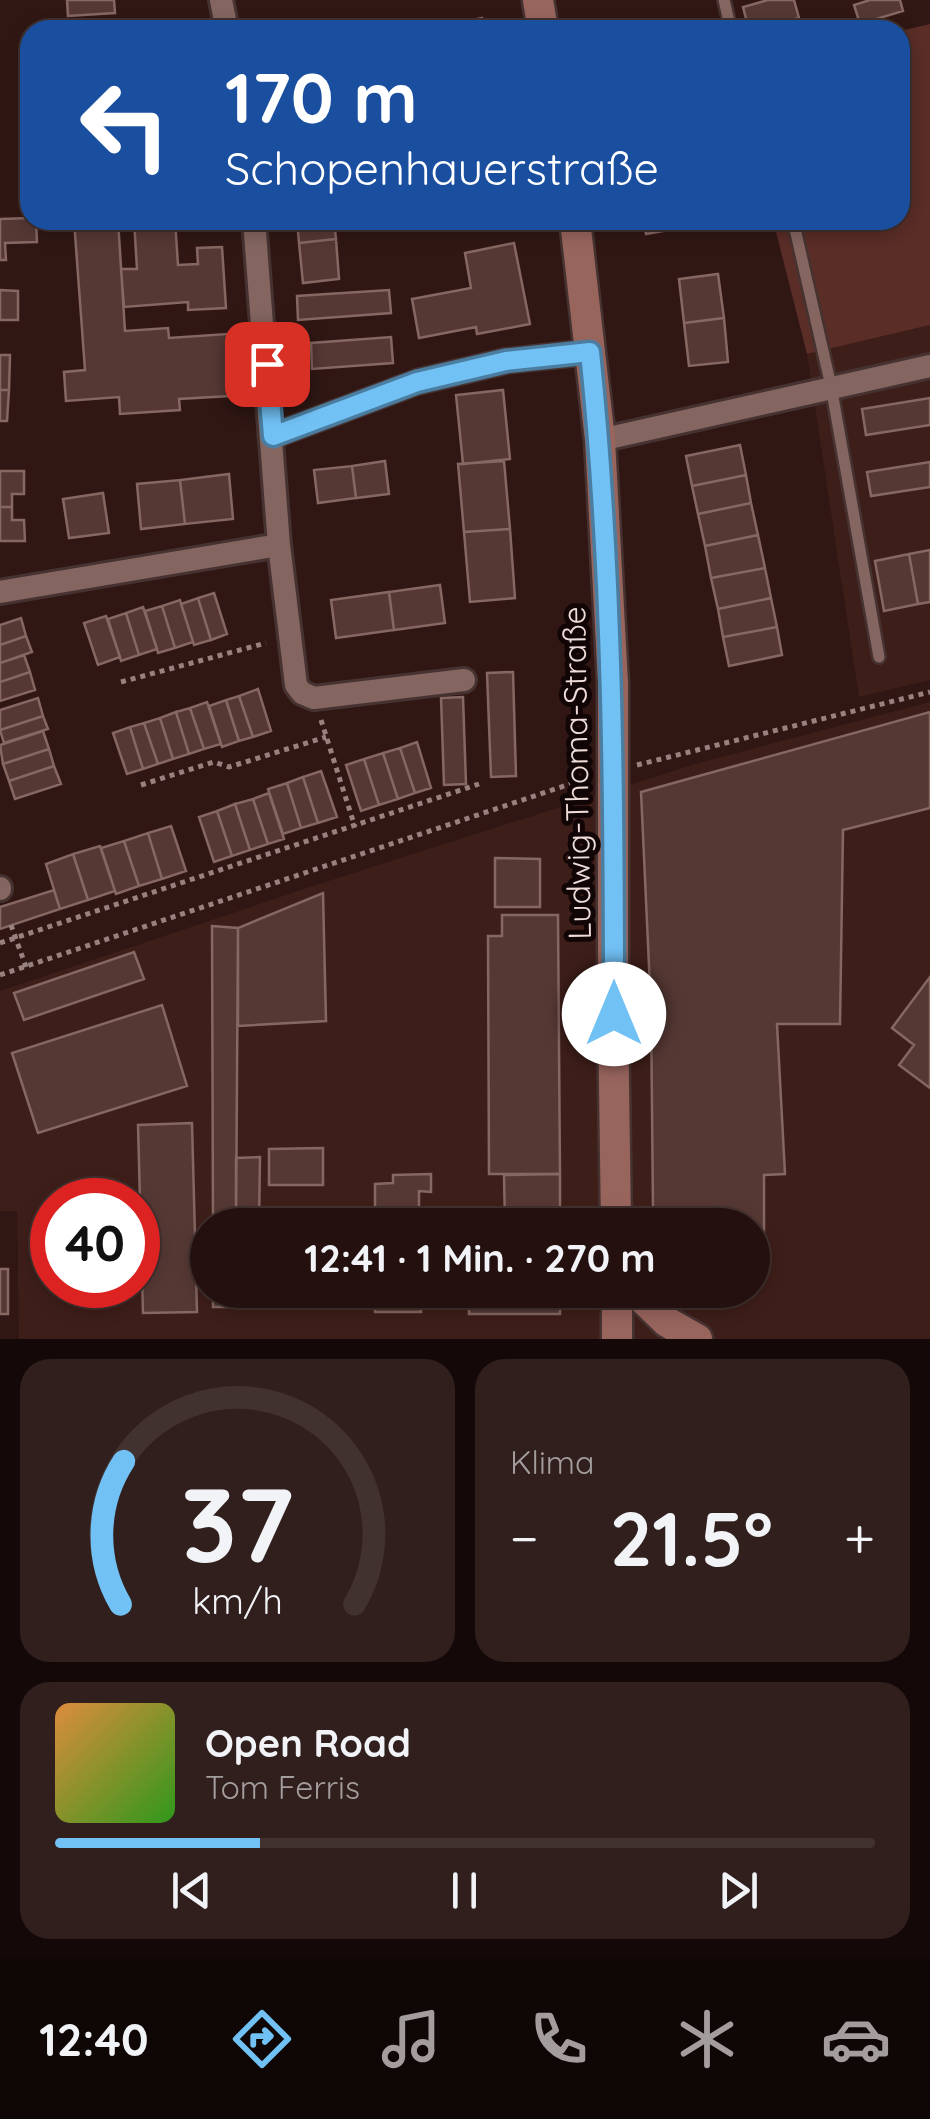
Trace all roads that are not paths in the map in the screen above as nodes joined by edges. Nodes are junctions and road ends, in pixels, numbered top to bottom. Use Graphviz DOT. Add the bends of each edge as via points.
graph roads {
  1 [pos="255,230"];
  2 [pos="576,230"];
  3 [pos="794,230"];
  4 [pos="590,352"];
  5 [pos="930,366"];
  6 [pos="832,386"];
  7 [pos="273,436"];
  8 [pos="600,440"];
  9 [pos="279,546"];
  10 [pos="0,592"];
  11 [pos="878,656"];
  12 [pos="464,680"];
  13 [pos="616,1208"];
  14 [pos="617,1308"];
  15 [pos="653,1308"];
  16 [pos="617,1339"];
  17 [pos="697,1339"];
  1 -- 7 [label="street"];
  2 -- 4 [label="street, Ludwig-Thoma-Straße"];
  3 -- 6 [label="lane"];
  4 -- 7 [label="street" via="506,361 417,382"];
  4 -- 8 [label="street, Ludwig-Thoma-Straße"];
  5 -- 6 [label="street"];
  6 -- 8 [label="street"];
  6 -- 11 [label="lane"];
  7 -- 9 [label="street"];
  8 -- 13 [label="street, Ludwig-Thoma-Straße, bridge" via="613,683"];
  9 -- 10 [label="street"];
  9 -- 12 [label="street" via="288,637 302,693 314,698"];
  14 -- 16 [label="street"];
  15 -- 17 [label="street"];
}
